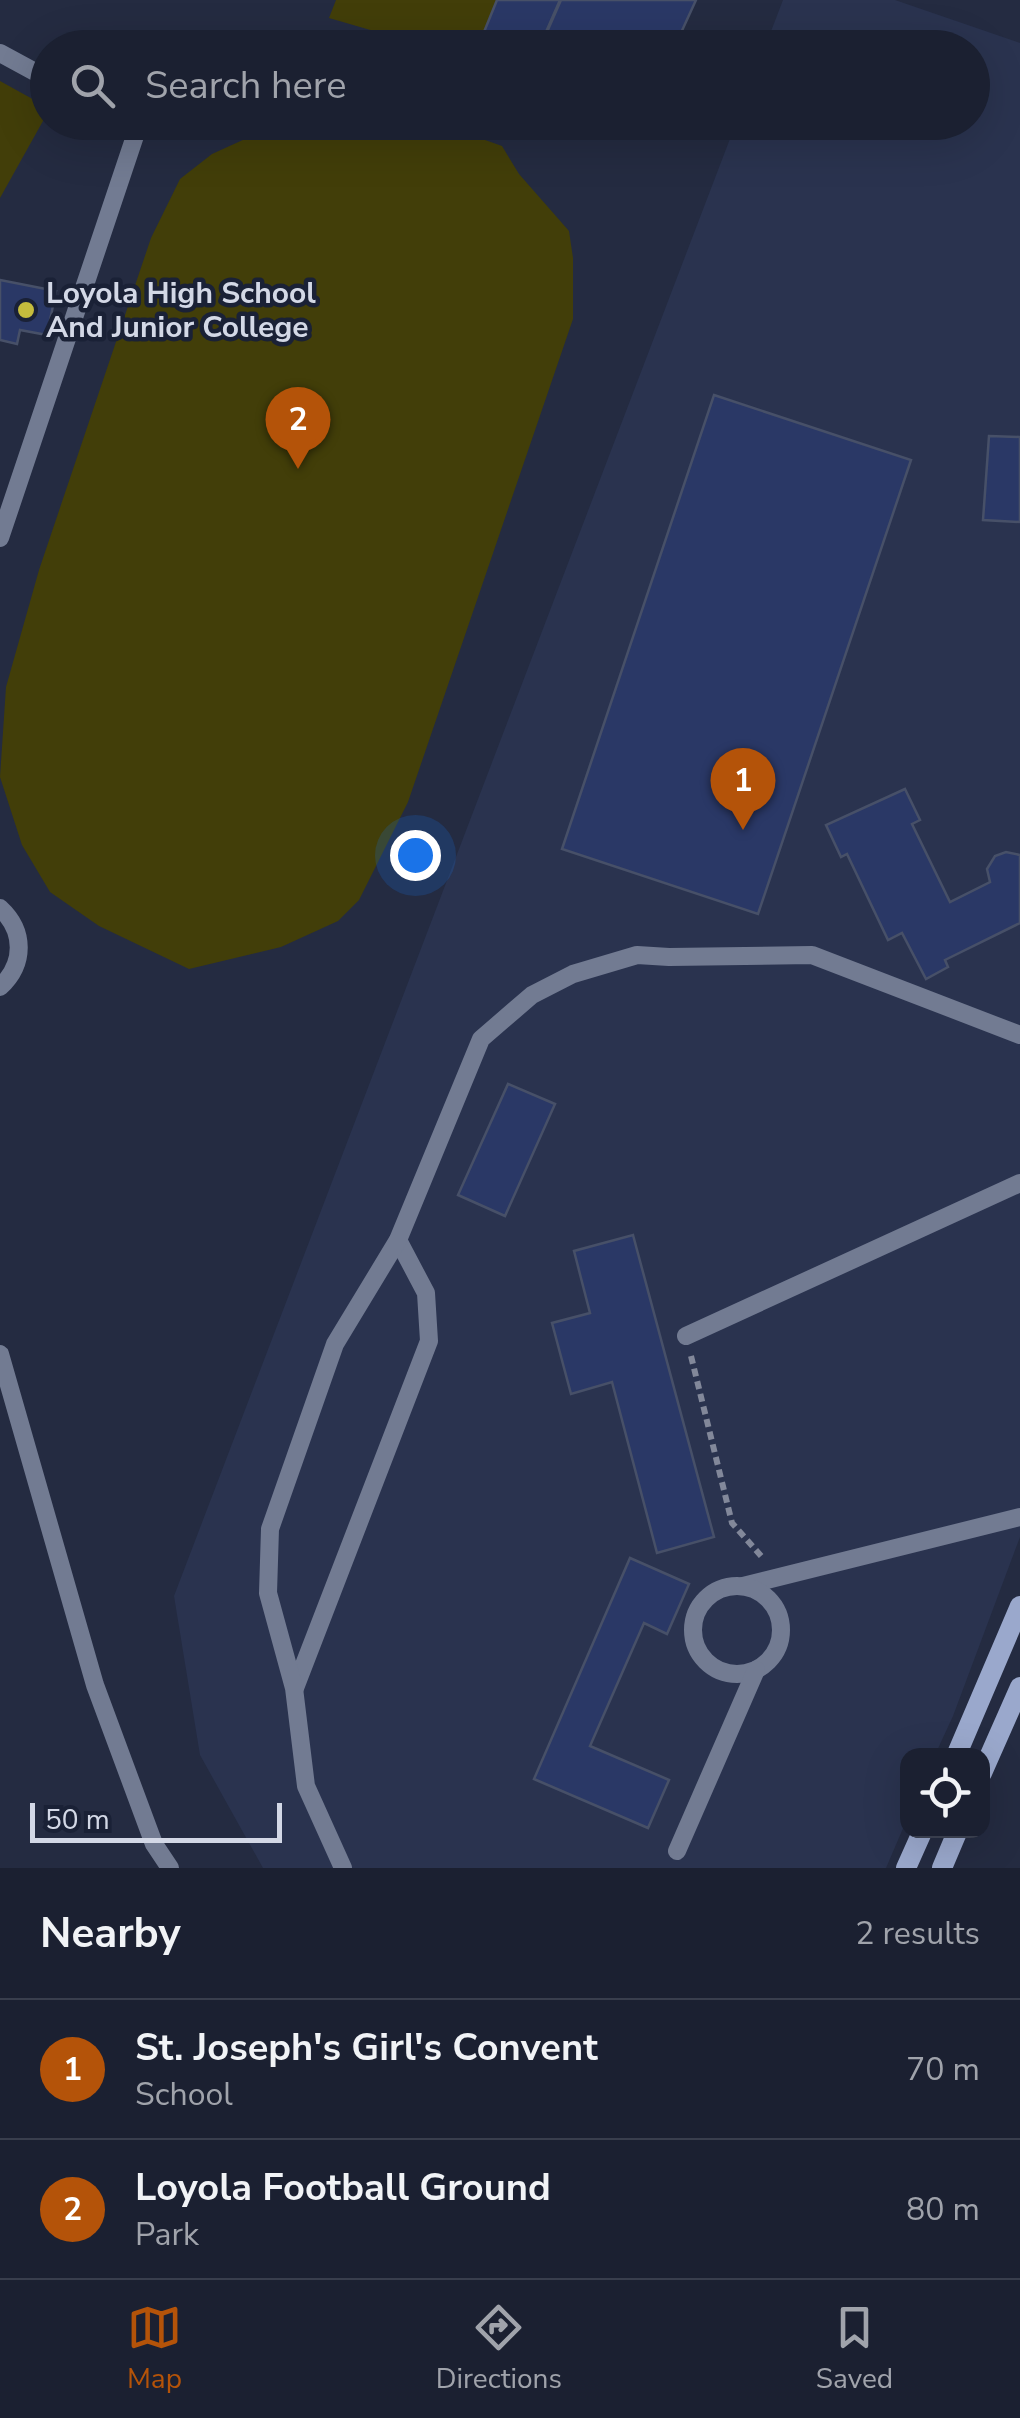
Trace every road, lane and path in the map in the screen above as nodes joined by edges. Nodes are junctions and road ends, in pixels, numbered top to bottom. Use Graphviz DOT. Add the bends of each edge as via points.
graph roads {
  1 [pos="0,53"];
  2 [pos="30,69"];
  3 [pos="134,140"];
  4 [pos="0,538"];
  5 [pos="0,908"];
  6 [pos="0,987"];
  7 [pos="1020,1035"];
  8 [pos="1020,1183"];
  9 [pos="398,1240"];
  10 [pos="686,1336"];
  11 [pos="0,1354"];
  12 [pos="1020,1516"];
  13 [pos="779,1577"];
  14 [pos="743,1586"];
  15 [pos="1020,1606"];
  16 [pos="756,1670"];
  17 [pos="1020,1687"];
  18 [pos="294,1688"];
  19 [pos="959,1748"];
  20 [pos="990,1755"];
  21 [pos="919,1838"];
  22 [pos="955,1838"];
  23 [pos="677,1851"];
  24 [pos="170,1868"];
  25 [pos="343,1868"];
  26 [pos="906,1868"];
  27 [pos="942,1868"];
  1 -- 2 [label="lane"];
  3 -- 4 [label="lane"];
  5 -- 6 [label="lane" via="19,940 13,972"];
  7 -- 9 [label="lane" via="812,955 637,954 574,974 532,994 481,1039"];
  8 -- 10 [label="lane"];
  9 -- 18 [label="lane" via="335,1344 270,1529 268,1593"];
  9 -- 18 [label="lane" via="426,1294 429,1341"];
  10 -- 13 [label="path" via="732,1523"];
  11 -- 24 [label="lane" via="95,1686 154,1844"];
  12 -- 13 [label="lane"];
  13 -- 14 [label="lane"];
  14 -- 16 [label="lane" via="768,1598 780,1623 776,1650"];
  14 -- 16 [label="lane" via="728,1586 703,1602 695,1644 702,1658 727,1673"];
  15 -- 19 [label="main road"];
  16 -- 23 [label="lane"];
  17 -- 20 [label="main road"];
  18 -- 25 [label="lane" via="306,1786"];
  21 -- 26 [label="main road"];
  22 -- 27 [label="main road"];
}
